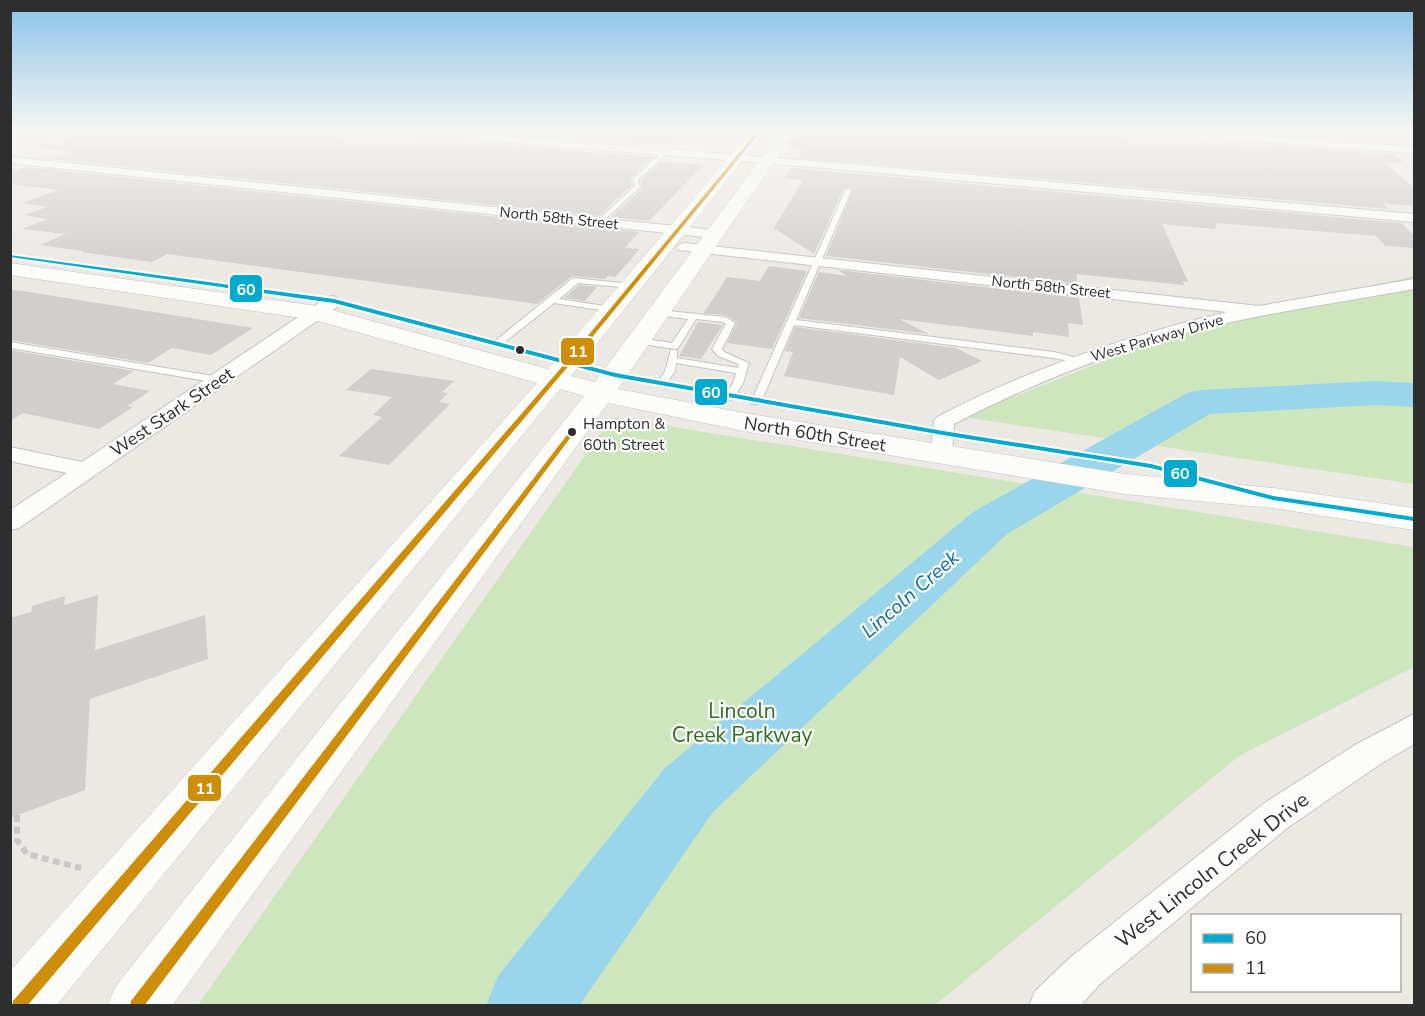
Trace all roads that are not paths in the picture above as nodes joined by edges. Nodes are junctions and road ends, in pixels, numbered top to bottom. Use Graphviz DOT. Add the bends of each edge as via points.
graph roads {
  1 [pos="175,177"];
  2 [pos="638,177"];
  3 [pos="735,177"];
  4 [pos="1020,177"];
  5 [pos="848,191"];
  6 [pos="1414,218"];
  7 [pos="599,222"];
  8 [pos="691,239"];
  9 [pos="10,256"];
  10 [pos="817,261"];
  11 [pos="10,269"];
  12 [pos="1414,285"];
  13 [pos="621,298"];
  14 [pos="554,301"];
  15 [pos="325,307"];
  16 [pos="1259,311"];
  17 [pos="659,313"];
  18 [pos="693,317"];
  19 [pos="792,322"];
  20 [pos="639,341"];
  21 [pos="498,343"];
  22 [pos="10,345"];
  23 [pos="675,346"];
  24 [pos="1078,361"];
  25 [pos="562,370"];
  26 [pos="742,371"];
  27 [pos="667,372"];
  28 [pos="219,380"];
  29 [pos="608,384"];
  30 [pos="743,399"];
  31 [pos="942,444"];
  32 [pos="10,454"];
  33 [pos="87,470"];
  34 [pos="1273,498"];
  35 [pos="1414,519"];
  36 [pos="10,522"];
  37 [pos="1414,728"];
  38 [pos="18,1005"];
  39 [pos="136,1005"];
  40 [pos="1050,1005"];
  1 -- 7 [label="street, North 58th Street"];
  2 -- 7 [label="lane" via="638,186"];
  3 -- 8 [label="main road"];
  4 -- 6 [label="street"];
  5 -- 10 [label="lane"];
  7 -- 8 [label="street, North 58th Street"];
  8 -- 10 [label="street, North 58th Street"];
  8 -- 13 [label="main road"];
  8 -- 17 [label="main road"];
  9 -- 15 [label="main road, North 60th Street"];
  10 -- 16 [label="street, North 58th Street"];
  10 -- 19 [label="lane"];
  11 -- 15 [label="main road, North 60th Street"];
  12 -- 16 [label="street, West Parkway Drive"];
  13 -- 14 [label="lane"];
  13 -- 14 [label="lane" via="576,280"];
  13 -- 25 [label="main road"];
  14 -- 21 [label="lane"];
  15 -- 21 [label="main road, North 60th Street"];
  15 -- 25 [label="main road, North 60th Street"];
  15 -- 28 [label="street, West Stark Street"];
  16 -- 24 [label="street, West Parkway Drive" via="1161,334"];
  17 -- 18 [label="lane"];
  17 -- 20 [label="main road"];
  18 -- 23 [label="lane"];
  18 -- 26 [label="lane" via="730,323 717,349 744,363"];
  19 -- 24 [label="lane"];
  19 -- 30 [label="lane"];
  20 -- 23 [label="lane"];
  20 -- 29 [label="main road"];
  21 -- 25 [label="main road, North 60th Street"];
  22 -- 28 [label="lane"];
  23 -- 27 [label="lane"];
  24 -- 31 [label="street, West Parkway Drive" via="944,421"];
  25 -- 29 [label="main road, North 60th Street"];
  25 -- 38 [label="main road"];
  26 -- 27 [label="lane"];
  26 -- 30 [label="lane" via="738,383"];
  27 -- 29 [label="main road, North 60th Street"];
  27 -- 30 [label="main road, North 60th Street"];
  28 -- 33 [label="street, West Stark Street"];
  29 -- 31 [label="main road, North 60th Street" via="744,422"];
  29 -- 39 [label="main road"];
  30 -- 31 [label="main road, North 60th Street"];
  31 -- 34 [label="main road, North 60th Street" via="1020,445 1151,466"];
  31 -- 34 [label="main road, North 60th Street" via="984,462 1125,484"];
  32 -- 33 [label="street"];
  33 -- 36 [label="street, West Stark Street"];
  34 -- 35 [label="main road, North 60th Street"];
  37 -- 40 [label="street, West Lincoln Creek Drive" via="1275,816 1086,970"];
}
